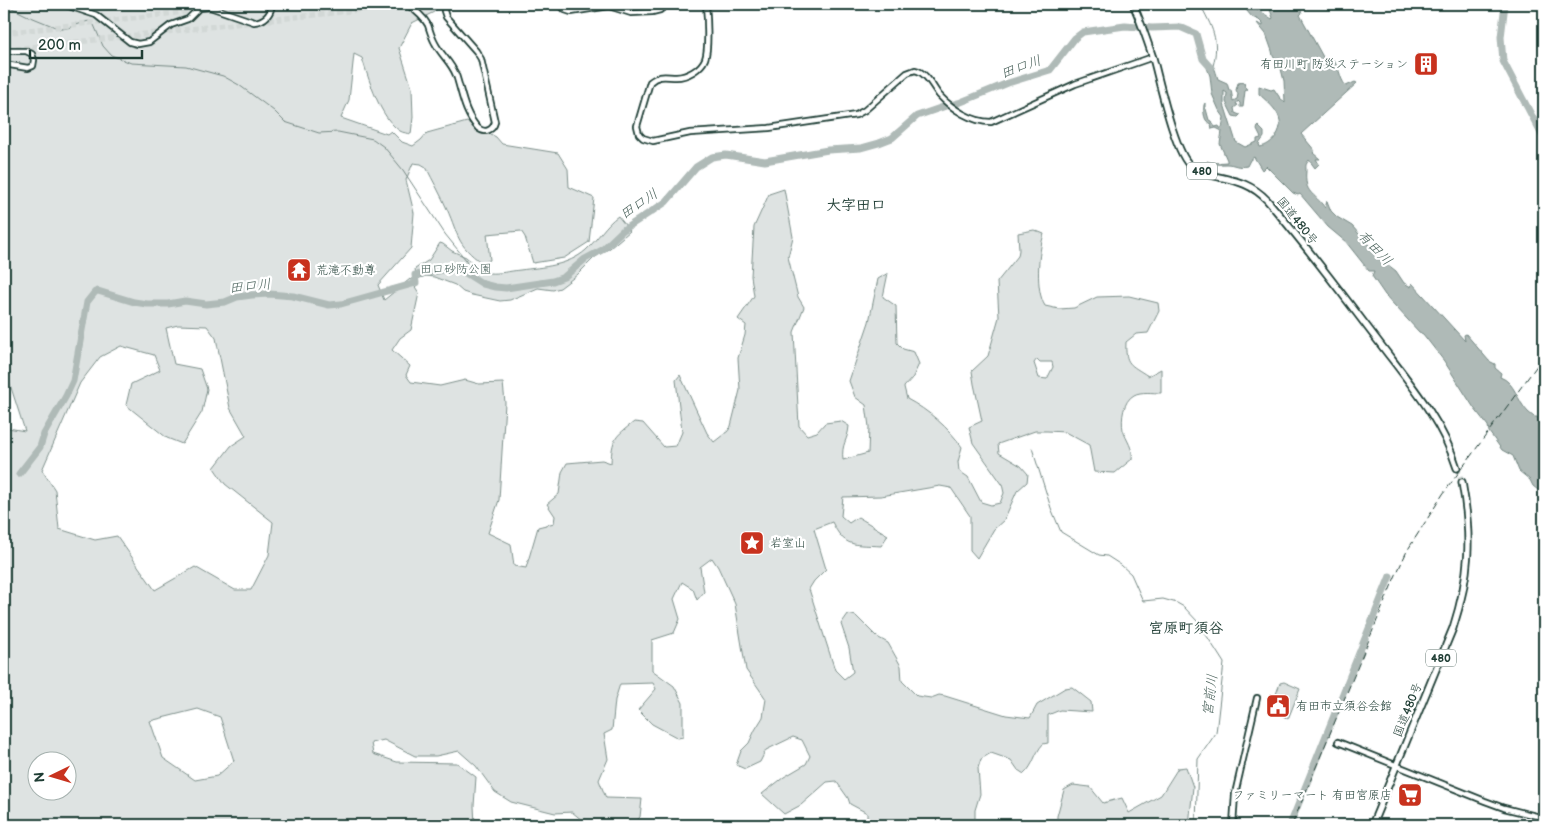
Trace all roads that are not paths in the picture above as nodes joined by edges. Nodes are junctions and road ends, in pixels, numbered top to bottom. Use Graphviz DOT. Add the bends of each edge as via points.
graph roads {
  1 [pos="63,4"];
  2 [pos="272,4"];
  3 [pos="406,4"];
  4 [pos="445,4"];
  5 [pos="560,4"];
  6 [pos="668,4"];
  7 [pos="706,4"];
  8 [pos="1133,4"];
  9 [pos="4,50"];
  10 [pos="1152,57"];
  11 [pos="4,64"];
  12 [pos="1457,468"];
  13 [pos="1462,482"];
  14 [pos="1256,698"];
  15 [pos="1338,742"];
  16 [pos="1396,765"];
  17 [pos="1544,818"];
  18 [pos="1233,825"];
  19 [pos="1372,825"];
  1 -- 2 [label="street" via="93,13 130,42 140,44 148,42 172,24 186,20 199,8 213,8 254,22 266,17"];
  3 -- 4 [label="street" via="425,20 456,76 469,114 479,128 488,131 495,122 483,65 476,51 446,17"];
  5 -- 6 [label="street" via="571,12 609,6 633,14 657,11"];
  7 -- 10 [label="street" via="705,60 685,76 661,76 650,82 637,126 639,134 646,140 693,132 770,128 856,115 913,70 923,74 952,106 974,119 991,122 1075,84"];
  8 -- 10 [label="highway, 国道480号 / 480"];
  9 -- 11 [label="street" via="30,52 34,60 33,66 28,68"];
  10 -- 12 [label="highway, 国道480号 / 480" via="1183,157 1190,166 1252,187 1267,200 1416,392 1439,427"];
  13 -- 16 [label="highway, 国道480号 / 480" via="1469,541 1462,600"];
  14 -- 18 [label="street" via="1235,794"];
  15 -- 16 [label="street"];
  16 -- 17 [label="street" via="1510,810"];
  16 -- 19 [label="highway, 国道480号 / 480"];
}
